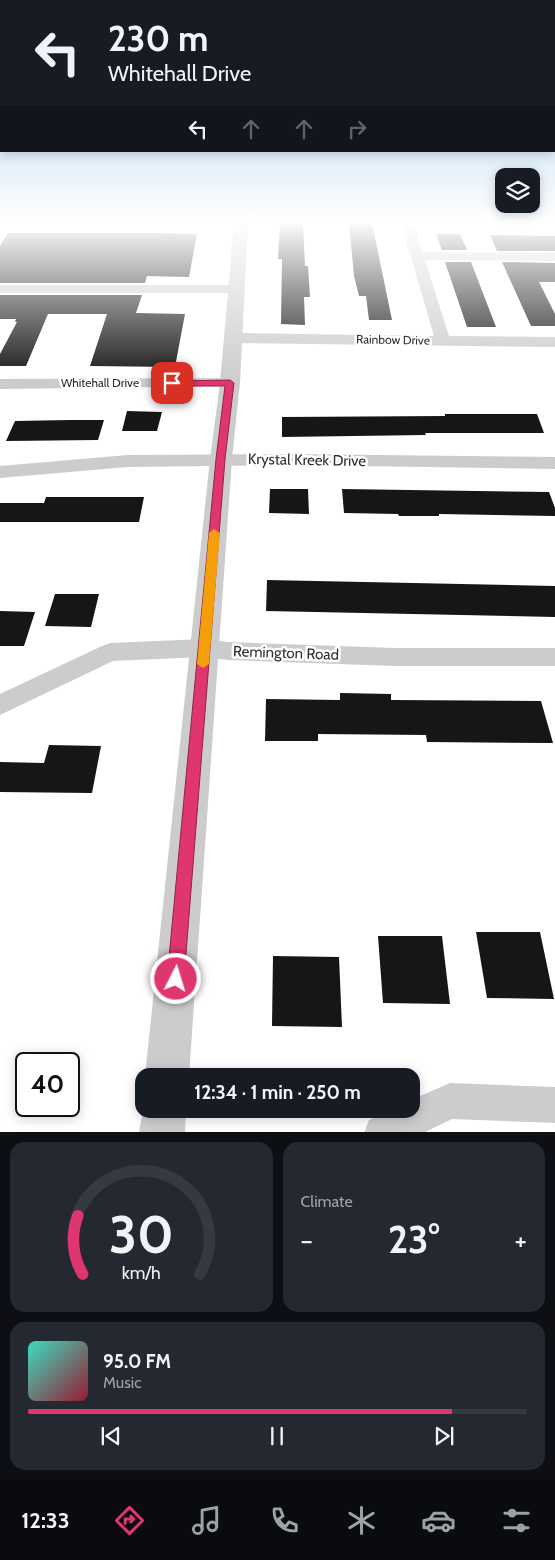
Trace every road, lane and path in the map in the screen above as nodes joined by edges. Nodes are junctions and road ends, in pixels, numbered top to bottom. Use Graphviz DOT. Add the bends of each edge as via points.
graph roads {
  1 [pos="239,276"];
  2 [pos="424,276"];
  3 [pos="0,289"];
  4 [pos="238,289"];
  5 [pos="232,338"];
  6 [pos="444,340"];
  7 [pos="555,342"];
  8 [pos="230,383"];
  9 [pos="0,384"];
  10 [pos="220,459"];
  11 [pos="555,462"];
  12 [pos="0,472"];
  13 [pos="204,648"];
  14 [pos="555,657"];
  15 [pos="0,705"];
  16 [pos="168,1068"];
  17 [pos="555,1105"];
  18 [pos="163,1118"];
  19 [pos="162,1132"];
  20 [pos="382,1132"];
  1 -- 4 [label="street"];
  2 -- 6 [label="street"];
  3 -- 4 [label="street"];
  4 -- 5 [label="street"];
  5 -- 6 [label="street, Rainbow Drive"];
  5 -- 8 [label="street"];
  6 -- 7 [label="street, Rainbow Drive"];
  8 -- 9 [label="street, Whitehall Drive"];
  8 -- 10 [label="street"];
  10 -- 11 [label="street, Krystal Kreek Drive"];
  10 -- 12 [label="street, Krystal Kreek Drive" via="125,461 19,473"];
  10 -- 13 [label="street"];
  13 -- 14 [label="street, Remington Road" via="395,658"];
  13 -- 15 [label="street, Remington Road" via="110,652"];
  13 -- 16 [label="street"];
  17 -- 20 [label="street" via="450,1101"];
  18 -- 19 [label="street"];
}
